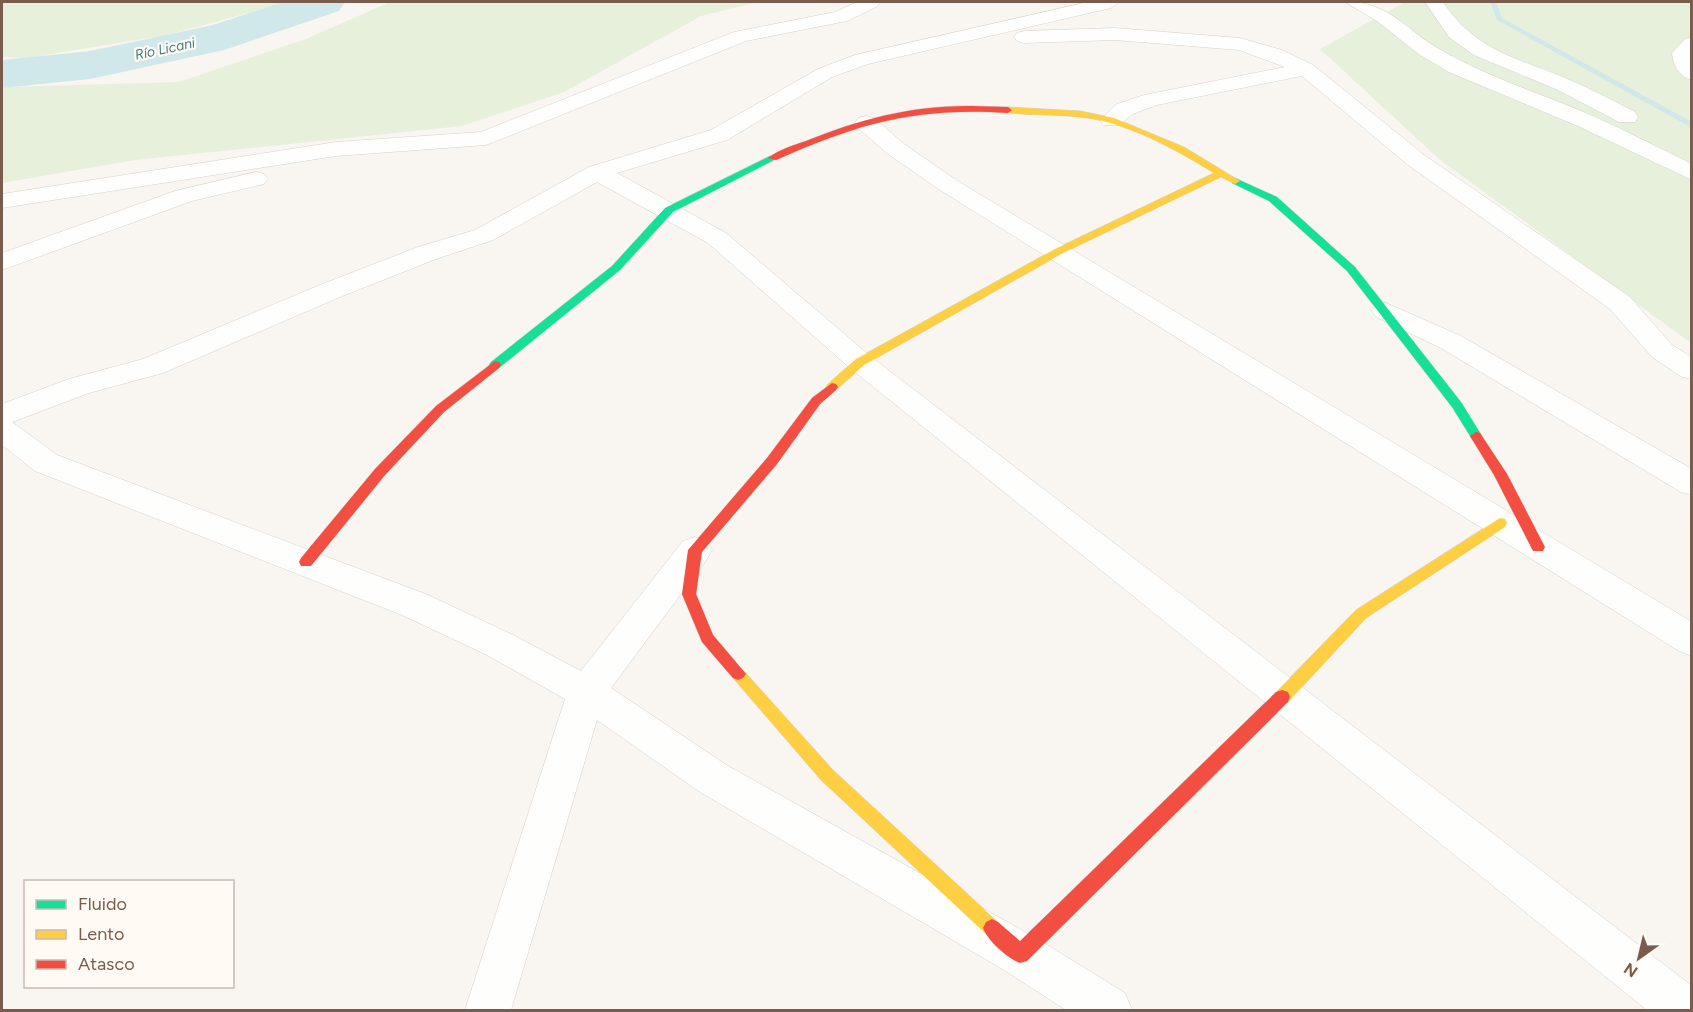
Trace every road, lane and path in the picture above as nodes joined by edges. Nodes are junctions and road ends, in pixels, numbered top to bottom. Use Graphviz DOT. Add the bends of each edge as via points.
graph roads {
  1 [pos="871,2"];
  2 [pos="1111,2"];
  3 [pos="1354,2"];
  4 [pos="1434,2"];
  5 [pos="708,28"];
  6 [pos="1692,43"];
  7 [pos="920,45"];
  8 [pos="1306,69"];
  9 [pos="1692,74"];
  10 [pos="586,99"];
  11 [pos="1111,120"];
  12 [pos="866,123"];
  13 [pos="399,143"];
  14 [pos="1692,158"];
  15 [pos="597,172"];
  16 [pos="1692,173"];
  17 [pos="1220,174"];
  18 [pos="2,201"];
  19 [pos="669,210"];
  20 [pos="1059,250"];
  21 [pos="2,262"];
  22 [pos="1386,311"];
  23 [pos="860,362"];
  24 [pos="1692,370"];
  25 [pos="2,415"];
  26 [pos="2,430"];
  27 [pos="1692,484"];
  28 [pos="1500,523"];
  29 [pos="1538,547"];
  30 [pos="695,550"];
  31 [pos="306,562"];
  32 [pos="1692,641"];
  33 [pos="586,692"];
  34 [pos="1283,696"];
  35 [pos="1020,954"];
  36 [pos="488,1011"];
  37 [pos="1108,1011"];
  38 [pos="1684,1011"];
  1 -- 10 [label="street" via="840,17 741,36"];
  2 -- 7 [label="street"];
  3 -- 16 [label="street" via="1384,17 1456,68 1586,121"];
  4 -- 14 [label="street" via="1450,27 1489,58 1602,104"];
  5 -- 10 [label="street"];
  6 -- 9 [label="street" via="1682,53 1683,63"];
  7 -- 8 [label="street" via="1115,34 1240,44 1275,54"];
  7 -- 15 [label="street" via="825,73 719,135"];
  8 -- 11 [label="street" via="1152,100"];
  8 -- 24 [label="street" via="1416,160 1620,303 1662,351"];
  10 -- 13 [label="street" via="486,138"];
  11 -- 12 [label="street" via="1080,114 969,108 912,112"];
  11 -- 17 [label="street" via="1181,149"];
  12 -- 19 [label="street" via="806,144"];
  12 -- 20 [label="street" via="948,185"];
  13 -- 18 [label="street" via="187,170"];
  13 -- 21 [label="street" via="184,196"];
  15 -- 19 [label="street"];
  15 -- 25 [label="street" via="484,235 426,253 153,366 79,386"];
  17 -- 20 [label="street"];
  17 -- 22 [label="street" via="1273,199 1351,269"];
  19 -- 23 [label="street" via="717,238"];
  19 -- 31 [label="street" via="616,268 440,409 380,472"];
  20 -- 23 [label="street"];
  20 -- 28 [label="street"];
  22 -- 27 [label="street" via="1451,342"];
  22 -- 29 [label="street" via="1457,405 1500,474"];
  23 -- 30 [label="street" via="816,401 772,461"];
  23 -- 34 [label="street"];
  26 -- 31 [label="street" via="46,464"];
  28 -- 29 [label="street"];
  28 -- 34 [label="street" via="1361,614"];
  29 -- 32 [label="street"];
  30 -- 33 [label="street"];
  30 -- 35 [label="street" via="689,594 707,638 827,775"];
  31 -- 33 [label="street" via="415,605"];
  33 -- 35 [label="street" via="714,778"];
  33 -- 36 [label="street"];
  34 -- 35 [label="street"];
  34 -- 38 [label="street"];
  35 -- 37 [label="street"];
}
